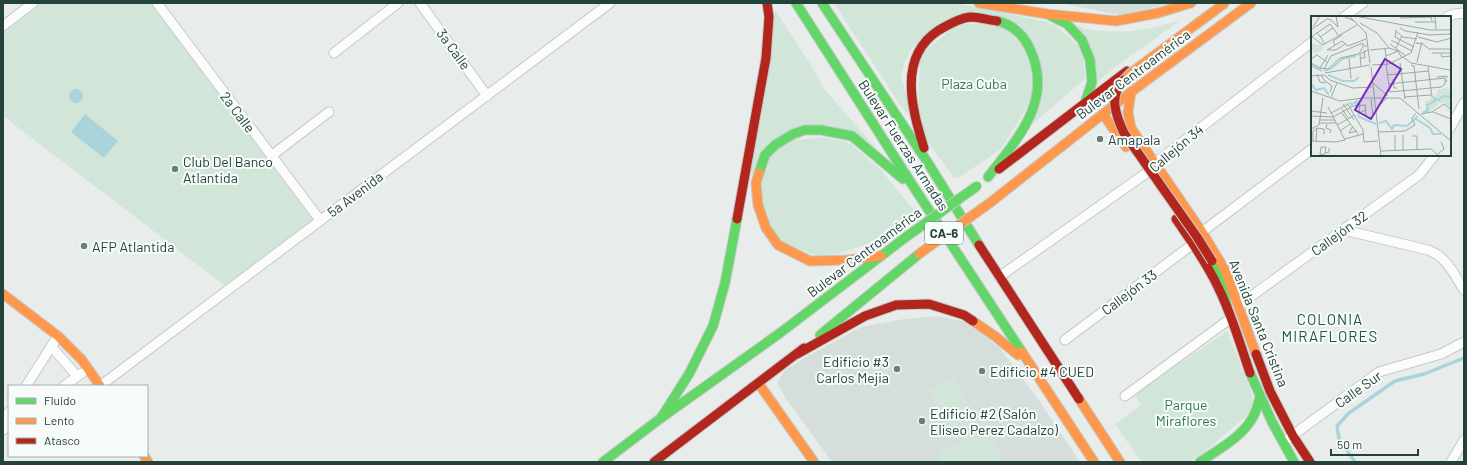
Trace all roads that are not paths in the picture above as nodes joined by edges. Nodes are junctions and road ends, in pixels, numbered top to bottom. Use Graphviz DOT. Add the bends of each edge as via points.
graph roads {
  1 [pos="33,3"];
  2 [pos="157,3"];
  3 [pos="398,3"];
  4 [pos="420,3"];
  5 [pos="610,3"];
  6 [pos="767,3"];
  7 [pos="796,3"];
  8 [pos="822,3"];
  9 [pos="979,3"];
  10 [pos="1191,3"];
  11 [pos="1216,3"];
  12 [pos="1225,3"];
  13 [pos="1251,3"];
  14 [pos="1363,3"];
  15 [pos="1464,13"];
  16 [pos="1047,14"];
  17 [pos="1345,16"];
  18 [pos="1449,16"];
  19 [pos="3,26"];
  20 [pos="1311,43"];
  21 [pos="334,53"];
  22 [pos="1131,92"];
  23 [pos="487,96"];
  24 [pos="1085,103"];
  25 [pos="1464,103"];
  26 [pos="329,112"];
  27 [pos="1103,114"];
  28 [pos="1451,126"];
  29 [pos="1311,150"];
  30 [pos="272,156"];
  31 [pos="1434,156"];
  32 [pos="928,163"];
  33 [pos="1155,163"];
  34 [pos="1145,174"];
  35 [pos="988,177"];
  36 [pos="915,189"];
  37 [pos="320,220"];
  38 [pos="1344,230"];
  39 [pos="1202,232"];
  40 [pos="1193,244"];
  41 [pos="881,256"];
  42 [pos="998,277"];
  43 [pos="1464,290"];
  44 [pos="3,294"];
  45 [pos="1239,305"];
  46 [pos="1230,314"];
  47 [pos="58,336"];
  48 [pos="1065,340"];
  49 [pos="1464,342"];
  50 [pos="51,346"];
  51 [pos="797,354"];
  52 [pos="1029,364"];
  53 [pos="88,368"];
  54 [pos="78,376"];
  55 [pos="759,384"];
  56 [pos="27,385"];
  57 [pos="65,385"];
  58 [pos="99,385"];
  59 [pos="101,385"];
  60 [pos="1270,391"];
  61 [pos="1125,396"];
  62 [pos="1260,397"];
  63 [pos="661,418"];
  64 [pos="1293,436"];
  65 [pos="1464,440"];
  66 [pos="1282,442"];
  67 [pos="1113,452"];
  68 [pos="602,462"];
  69 [pos="654,462"];
  70 [pos="814,462"];
  71 [pos="1094,462"];
  72 [pos="1120,462"];
  73 [pos="1131,462"];
  74 [pos="1200,462"];
  75 [pos="1294,462"];
  76 [pos="1310,462"];
  77 [pos="1450,462"];
  1 -- 19 [label="street"];
  2 -- 30 [label="street, 2a Calle"];
  3 -- 21 [label="street"];
  4 -- 23 [label="street, 3a Calle"];
  5 -- 23 [label="street, 5a Avenida"];
  6 -- 63 [label="main road" via="769,17 766,58 725,283 713,326 689,374"];
  7 -- 36 [label="main road, Bulevar Fuerzas Armadas / CA-6"];
  8 -- 32 [label="main road, Bulevar Fuerzas Armadas / CA-6"];
  9 -- 16 [label="main road"];
  10 -- 16 [label="main road" via="1158,13 1116,21"];
  11 -- 24 [label="main road, Bulevar Centroamérica"];
  12 -- 46 [label="main road, bridge" via="1132,72 1118,85 1114,100 1116,115 1124,133 1212,261 1222,284"];
  13 -- 22 [label="main road, Bulevar Centroamérica"];
  14 -- 17 [label="street"];
  15 -- 18 [label="street"];
  16 -- 24 [label="main road" via="1067,24 1082,40 1090,60 1092,82"];
  20 -- 33 [label="street, Callejón 34"];
  22 -- 27 [label="main road, Bulevar Centroamérica"];
  22 -- 33 [label="main road, Avenida Santa Cristina" via="1128,112 1131,128"];
  23 -- 37 [label="street, 5a Avenida"];
  24 -- 35 [label="main road, Bulevar Centroamérica"];
  25 -- 28 [label="street"];
  26 -- 30 [label="street"];
  27 -- 34 [label="main road, Avenida Santa Cristina"];
  27 -- 51 [label="main road, Bulevar Centroamérica, bridge" via="991,202 919,254"];
  29 -- 39 [label="street"];
  30 -- 37 [label="street, 2a Calle"];
  31 -- 38 [label="street, Callejón 32" via="1419,175"];
  32 -- 35 [label="main road" via="911,88 916,56 926,40 958,20 970,17 1004,22 1023,37 1037,63 1037,98 1017,138"];
  32 -- 42 [label="main road, Bulevar Fuerzas Armadas / CA-6"];
  33 -- 34 [label="street, Callejón 34"];
  33 -- 39 [label="main road, Avenida Santa Cristina"];
  34 -- 40 [label="main road, Avenida Santa Cristina"];
  34 -- 42 [label="street, Callejón 34"];
  35 -- 41 [label="main road, Bulevar Centroamérica, bridge"];
  36 -- 41 [label="main road" via="852,136 822,130 805,130 775,145 765,155 756,183 758,205 766,228 778,245 810,261"];
  36 -- 52 [label="main road, Bulevar Fuerzas Armadas / CA-6"];
  37 -- 59 [label="street, 5a Avenida"];
  38 -- 43 [label="street" via="1438,254 1448,264"];
  38 -- 45 [label="street, Callejón 32"];
  39 -- 45 [label="main road, Avenida Santa Cristina" via="1225,270"];
  40 -- 46 [label="main road, Avenida Santa Cristina"];
  40 -- 48 [label="street, Callejón 33"];
  41 -- 63 [label="main road, Bulevar Centroamérica" via="780,333"];
  42 -- 67 [label="main road, Bulevar Fuerzas Armadas / CA-6"];
  44 -- 47 [label="main road"];
  45 -- 60 [label="main road, Avenida Santa Cristina"];
  46 -- 61 [label="street"];
  46 -- 62 [label="main road, Avenida Santa Cristina"];
  47 -- 50 [label="street"];
  47 -- 53 [label="main road"];
  49 -- 64 [label="street, Calle Sur" via="1441,354 1379,372"];
  50 -- 54 [label="street"];
  50 -- 56 [label="street"];
  51 -- 52 [label="main road" via="865,316 896,305 929,304 964,315"];
  51 -- 55 [label="main road, Bulevar Centroamérica"];
  52 -- 71 [label="main road, Bulevar Fuerzas Armadas / CA-6"];
  53 -- 54 [label="street"];
  53 -- 58 [label="main road"];
  54 -- 57 [label="street"];
  55 -- 69 [label="main road, Bulevar Centroamérica"];
  55 -- 70 [label="main road"];
  60 -- 62 [label="street"];
  60 -- 64 [label="main road, Avenida Santa Cristina"];
  62 -- 66 [label="main road, Avenida Santa Cristina"];
  62 -- 74 [label="main road" via="1254,416 1234,439"];
  63 -- 68 [label="main road, Bulevar Centroamérica"];
  64 -- 66 [label="street, Calle Sur"];
  64 -- 76 [label="main road, Avenida Santa Cristina"];
  65 -- 77 [label="street"];
  66 -- 75 [label="main road, Avenida Santa Cristina"];
  67 -- 72 [label="main road, Bulevar Fuerzas Armadas / CA-6"];
  67 -- 73 [label="main road"];
}
